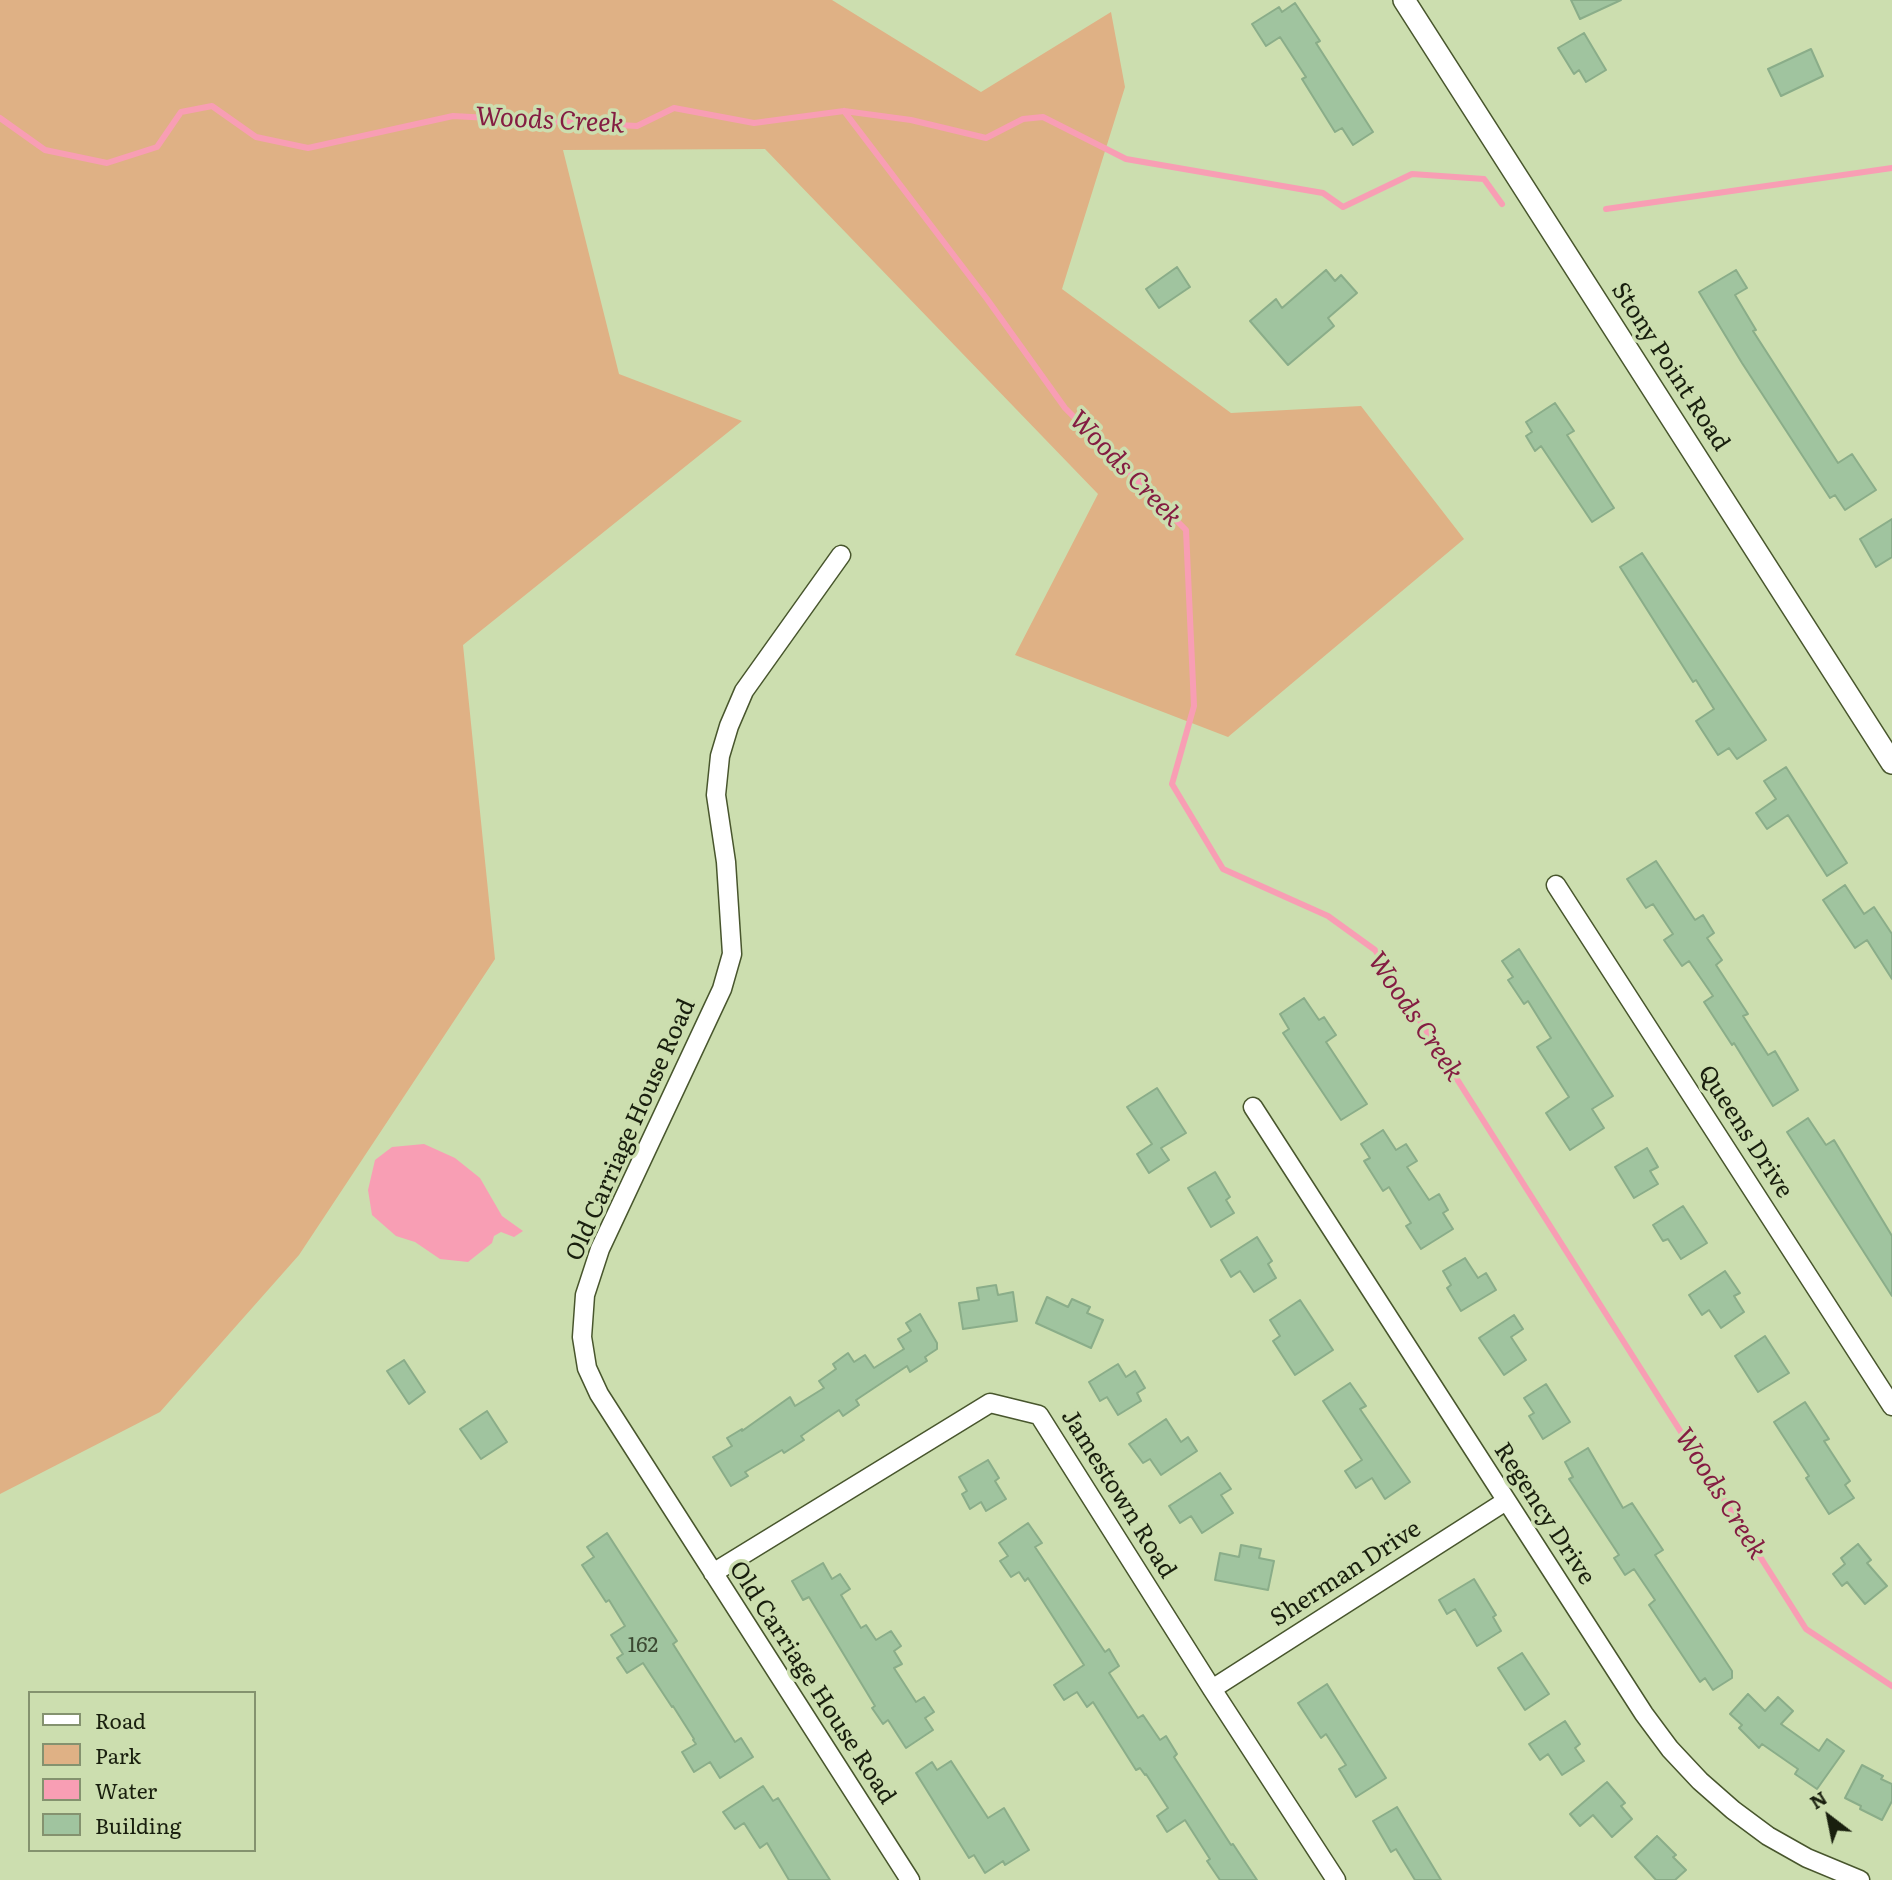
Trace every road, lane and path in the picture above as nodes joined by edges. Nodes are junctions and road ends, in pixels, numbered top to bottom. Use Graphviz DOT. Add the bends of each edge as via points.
graph roads {
  1 [pos="1404,0"];
  2 [pos="841,555"];
  3 [pos="1892,763"];
  4 [pos="1556,885"];
  5 [pos="1253,1107"];
  6 [pos="1892,1406"];
  7 [pos="1506,1501"];
  8 [pos="713,1573"];
  9 [pos="1212,1689"];
  10 [pos="910,1880"];
  11 [pos="1336,1880"];
  12 [pos="1860,1880"];
  1 -- 3 [label="street, Stony Point Road"];
  2 -- 8 [label="street, Old Carriage House Road" via="744,691 729,726 716,795 732,954 722,989 600,1249 585,1294 582,1338 587,1368"];
  4 -- 6 [label="street, Queens Drive"];
  5 -- 7 [label="street, Regency Drive"];
  7 -- 9 [label="street, Sherman Drive"];
  7 -- 12 [label="street, Regency Drive" via="1670,1749 1700,1781 1768,1836"];
  8 -- 9 [label="street, Jamestown Road" via="990,1404 1040,1415"];
  8 -- 10 [label="street, Old Carriage House Road"];
  9 -- 11 [label="street, Jamestown Road"];
}
